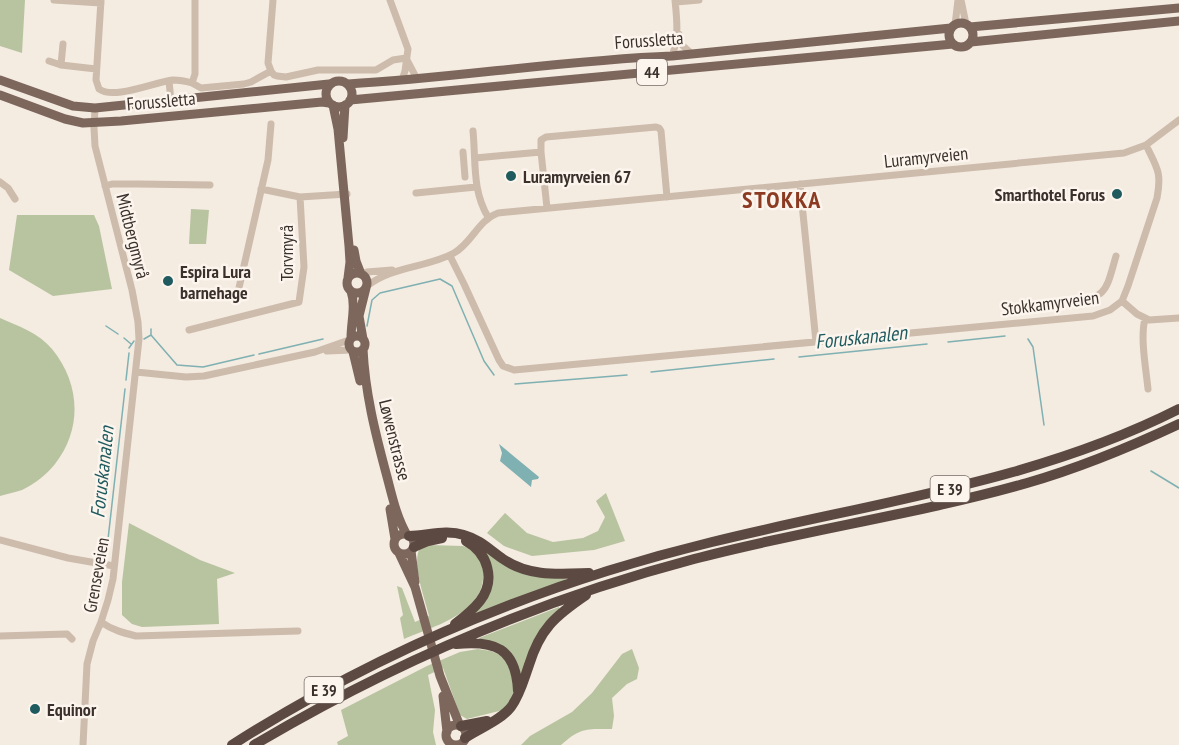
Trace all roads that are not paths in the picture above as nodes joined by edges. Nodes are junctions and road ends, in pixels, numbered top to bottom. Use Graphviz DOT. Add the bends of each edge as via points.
graph roads {
  1 [pos="54,0"];
  2 [pos="195,0"];
  3 [pos="273,0"];
  4 [pos="390,0"];
  5 [pos="699,0"];
  6 [pos="959,0"];
  7 [pos="676,1"];
  8 [pos="101,2"];
  9 [pos="1179,8"];
  10 [pos="1179,21"];
  11 [pos="961,26"];
  12 [pos="678,31"];
  13 [pos="971,42"];
  14 [pos="63,44"];
  15 [pos="953,44"];
  16 [pos="692,54"];
  17 [pos="672,56"];
  18 [pos="406,58"];
  19 [pos="49,61"];
  20 [pos="61,65"];
  21 [pos="96,69"];
  22 [pos="271,71"];
  23 [pos="417,79"];
  24 [pos="0,80"];
  25 [pos="402,80"];
  26 [pos="169,81"];
  27 [pos="192,83"];
  28 [pos="329,84"];
  29 [pos="348,84"];
  30 [pos="0,95"];
  31 [pos="171,101"];
  32 [pos="348,102"];
  33 [pos="331,104"];
  34 [pos="95,108"];
  35 [pos="1179,120"];
  36 [pos="94,123"];
  37 [pos="271,124"];
  38 [pos="473,131"];
  39 [pos="1146,146"];
  40 [pos="463,152"];
  41 [pos="541,152"];
  42 [pos="475,158"];
  43 [pos="465,177"];
  44 [pos="0,182"];
  45 [pos="800,184"];
  46 [pos="210,185"];
  47 [pos="105,186"];
  48 [pos="476,187"];
  49 [pos="261,189"];
  50 [pos="416,193"];
  51 [pos="345,195"];
  52 [pos="300,197"];
  53 [pos="667,197"];
  54 [pos="15,199"];
  55 [pos="547,208"];
  56 [pos="488,217"];
  57 [pos="450,256"];
  58 [pos="1116,256"];
  59 [pos="403,269"];
  60 [pos="361,274"];
  61 [pos="348,279"];
  62 [pos="367,287"];
  63 [pos="351,291"];
  64 [pos="236,301"];
  65 [pos="1122,301"];
  66 [pos="1070,302"];
  67 [pos="1179,318"];
  68 [pos="1145,319"];
  69 [pos="189,330"];
  70 [pos="816,342"];
  71 [pos="353,346"];
  72 [pos="136,372"];
  73 [pos="1148,388"];
  74 [pos="1179,409"];
  75 [pos="1179,424"];
  76 [pos="408,535"];
  77 [pos="395,539"];
  78 [pos="0,540"];
  79 [pos="412,549"];
  80 [pos="399,553"];
  81 [pos="114,566"];
  82 [pos="604,572"];
  83 [pos="415,587"];
  84 [pos="599,587"];
  85 [pos="101,622"];
  86 [pos="298,631"];
  87 [pos="447,631"];
  88 [pos="0,636"];
  89 [pos="72,639"];
  90 [pos="447,645"];
  91 [pos="439,674"];
  92 [pos="518,694"];
  93 [pos="492,721"];
  94 [pos="460,726"];
  95 [pos="449,739"];
  96 [pos="465,741"];
  97 [pos="82,745"];
  98 [pos="232,745"];
  99 [pos="254,745"];
  1 -- 8 [label="street"];
  2 -- 27 [label="street"];
  3 -- 22 [label="street" via="268,63"];
  4 -- 18 [label="street" via="408,49"];
  5 -- 7 [label="street"];
  6 -- 11 [label="street"];
  7 -- 12 [label="street"];
  8 -- 21 [label="street"];
  9 -- 11 [label="main road, Forussletta / 44"];
  10 -- 13 [label="main road, 44"];
  11 -- 13 [label="main road" via="973,34"];
  11 -- 15 [label="main road" via="950,36"];
  11 -- 16 [label="main road, Forussletta / 44"];
  12 -- 16 [label="street" via="682,45"];
  12 -- 17 [label="street"];
  13 -- 15 [label="main road, 44"];
  14 -- 20 [label="street"];
  15 -- 32 [label="main road, Forussletta / 44"];
  16 -- 17 [label="main road, Forussletta / 44"];
  17 -- 23 [label="main road, Forussletta / 44"];
  18 -- 22 [label="street" via="372,70 318,70 286,77"];
  18 -- 23 [label="street"];
  18 -- 25 [label="street"];
  19 -- 20 [label="street"];
  20 -- 21 [label="street"];
  21 -- 26 [label="street" via="100,90 109,93"];
  22 -- 27 [label="street" via="244,84 201,88"];
  23 -- 25 [label="main road, Forussletta / 44"];
  24 -- 34 [label="main road, Forussletta / 44" via="73,106"];
  25 -- 29 [label="main road, Forussletta / 44"];
  26 -- 27 [label="street"];
  26 -- 31 [label="street"];
  28 -- 29 [label="main road, 44" via="337,80"];
  28 -- 31 [label="main road, Forussletta / 44"];
  28 -- 33 [label="main road" via="326,93"];
  29 -- 32 [label="main road"];
  30 -- 36 [label="main road, Forussletta / 44" via="65,119"];
  31 -- 34 [label="main road, Forussletta / 44"];
  32 -- 33 [label="main road, 44" via="341,106"];
  32 -- 51 [label="main road"];
  33 -- 36 [label="main road, Forussletta / 44"];
  33 -- 51 [label="main road" via="338,129"];
  34 -- 36 [label="street, Midtbergmyrå"];
  35 -- 39 [label="street, Luramyrveien"];
  36 -- 47 [label="street, Midtbergmyrå"];
  37 -- 49 [label="street, Torvmyrå"];
  38 -- 42 [label="street"];
  39 -- 45 [label="street, Luramyrveien" via="1117,154"];
  39 -- 65 [label="street, Stokkamyrveien" via="1160,183"];
  40 -- 43 [label="street"];
  41 -- 42 [label="street"];
  41 -- 53 [label="street" via="541,140 546,137 659,128"];
  41 -- 55 [label="street"];
  42 -- 48 [label="street"];
  44 -- 54 [label="street"];
  45 -- 53 [label="street, Luramyrveien"];
  45 -- 70 [label="street"];
  46 -- 47 [label="street"];
  47 -- 72 [label="street, Midtbergmyrå" via="138,322"];
  48 -- 50 [label="street"];
  48 -- 56 [label="street"];
  49 -- 52 [label="street"];
  49 -- 64 [label="street, Torvmyrå"];
  51 -- 52 [label="street"];
  51 -- 60 [label="main road"];
  51 -- 61 [label="main road"];
  52 -- 69 [label="street, Torvmyrå" via="304,267 299,302"];
  53 -- 55 [label="street, Luramyrveien"];
  55 -- 56 [label="street, Luramyrveien"];
  56 -- 57 [label="street" via="463,247"];
  57 -- 59 [label="street"];
  57 -- 70 [label="street, Stokkamyrveien" via="498,360 514,370"];
  58 -- 66 [label="street" via="1103,292"];
  59 -- 60 [label="street"];
  59 -- 62 [label="street" via="377,278"];
  60 -- 61 [label="main road" via="352,274"];
  60 -- 62 [label="main road"];
  61 -- 63 [label="main road"];
  62 -- 63 [label="main road" via="360,293"];
  62 -- 71 [label="main road" via="359,316 365,344"];
  63 -- 71 [label="main road, Løwenstrasse"];
  65 -- 68 [label="street"];
  65 -- 70 [label="street, Stokkamyrveien" via="1093,316"];
  67 -- 68 [label="street"];
  68 -- 73 [label="street"];
  71 -- 72 [label="street" via="204,376"];
  71 -- 76 [label="main road, Løwenstrasse" via="398,517"];
  71 -- 77 [label="main road, Løwenstrasse"];
  72 -- 81 [label="street, Grenseveien"];
  74 -- 82 [label="highway, E 39" via="1097,446 1012,473 712,542"];
  75 -- 84 [label="highway, E 39" via="1091,462 1027,483 737,548"];
  76 -- 77 [label="main road"];
  76 -- 79 [label="main road" via="413,540"];
  76 -- 82 [label="highway, E 39" via="465,535 511,564 536,573"];
  77 -- 80 [label="main road" via="394,547"];
  78 -- 81 [label="street"];
  79 -- 80 [label="main road"];
  79 -- 83 [label="main road"];
  79 -- 87 [label="highway, E 39" via="439,539 459,538 476,547 486,562 488,581 483,596"];
  80 -- 83 [label="main road"];
  81 -- 85 [label="street, Grenseveien"];
  82 -- 87 [label="highway, E 39"];
  83 -- 91 [label="main road"];
  84 -- 90 [label="highway, E 39"];
  84 -- 92 [label="highway, E 39" via="557,616 544,630"];
  85 -- 86 [label="street, Grenseveien" via="136,636"];
  85 -- 97 [label="street" via="87,664"];
  87 -- 98 [label="highway, E 39" via="340,682"];
  88 -- 89 [label="street" via="67,634"];
  90 -- 92 [label="highway, E 39" via="483,643 502,651 515,668"];
  90 -- 99 [label="highway, E 39" via="362,685"];
  91 -- 94 [label="main road"];
  91 -- 95 [label="main road"];
  92 -- 93 [label="highway, E 39" via="507,711"];
  93 -- 94 [label="highway"];
  93 -- 96 [label="highway, E 39"];
  94 -- 95 [label="main road" via="452,726"];
  94 -- 96 [label="main road" via="465,730"];
  95 -- 96 [label="main road" via="457,744"];
}
